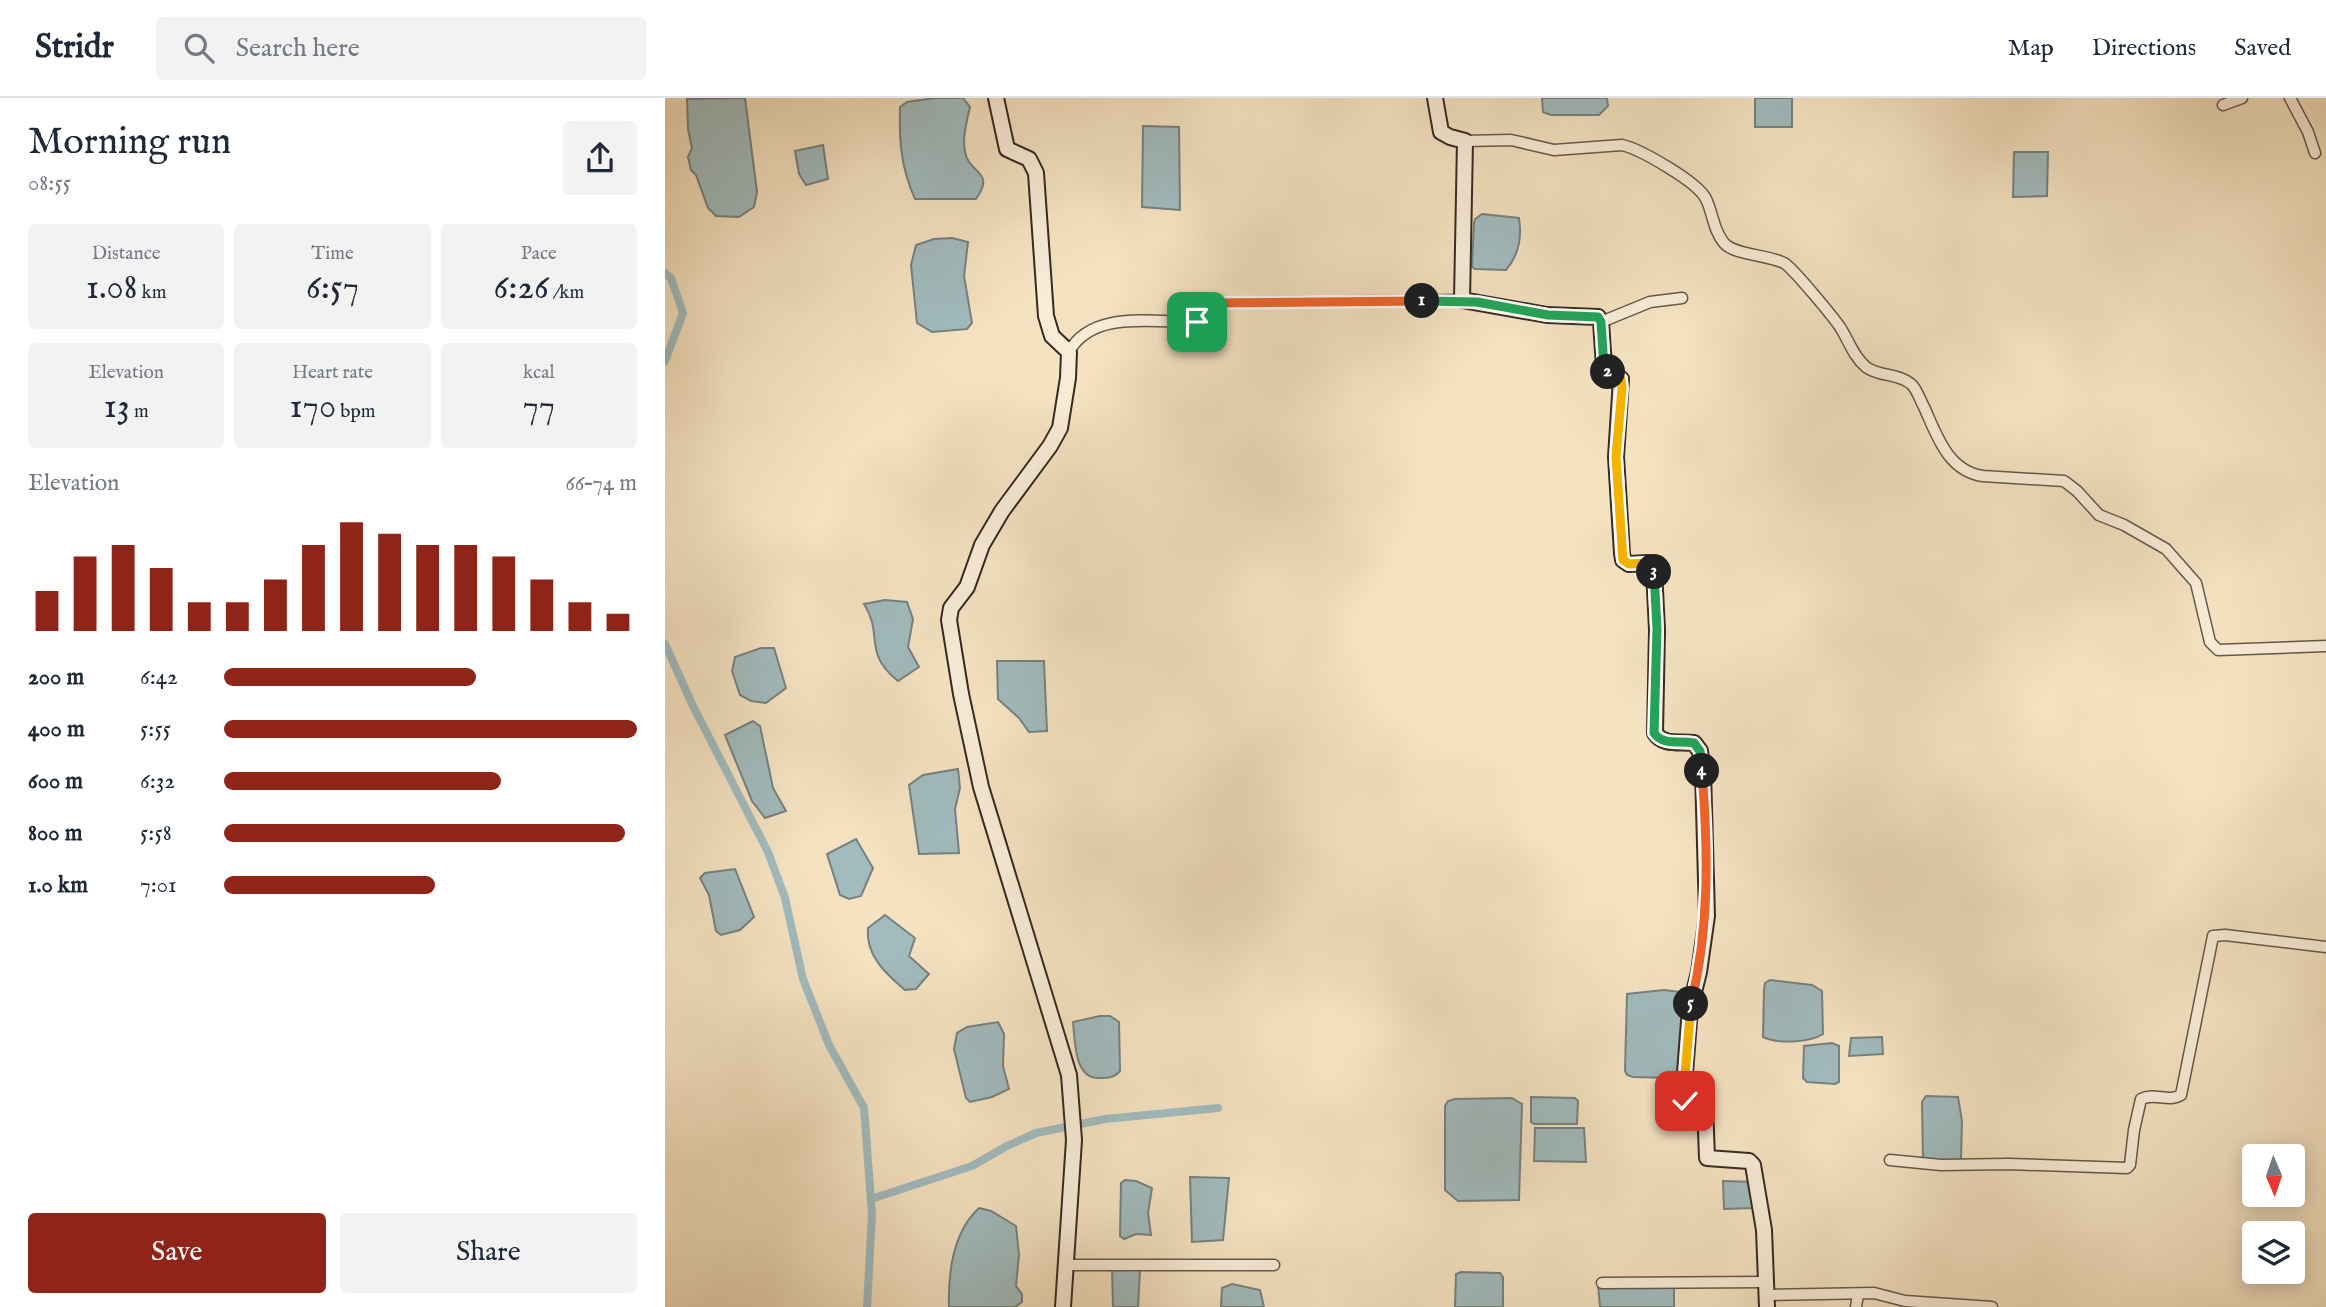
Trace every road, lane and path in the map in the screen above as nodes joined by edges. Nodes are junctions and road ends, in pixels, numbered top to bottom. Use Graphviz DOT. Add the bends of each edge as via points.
graph roads {
  1 [pos="996,98"];
  2 [pos="1435,98"];
  3 [pos="2242,98"];
  4 [pos="2290,98"];
  5 [pos="2223,105"];
  6 [pos="1465,141"];
  7 [pos="2315,153"];
  8 [pos="1682,298"];
  9 [pos="1462,300"];
  10 [pos="1601,322"];
  11 [pos="1069,352"];
  12 [pos="2326,646"];
  13 [pos="2326,947"];
  14 [pos="1890,1160"];
  15 [pos="1068,1265"];
  16 [pos="1274,1265"];
  17 [pos="1602,1283"];
  18 [pos="1858,1294"];
  19 [pos="1766,1295"];
  20 [pos="1063,1307"];
  21 [pos="1856,1307"];
  22 [pos="1991,1307"];
  1 -- 11 [label="main road" via="1007,149 1029,159 1036,173 1046,316 1052,336"];
  2 -- 6 [label="main road" via="1441,132"];
  3 -- 5 [label="street"];
  4 -- 7 [label="street"];
  6 -- 9 [label="main road"];
  6 -- 12 [label="street" via="1511,140 1554,150 1622,145 1678,173 1706,198 1718,234 1729,248 1785,263 1839,326 1867,368 1912,385 1958,468 1970,474 2064,481 2099,515 2166,549 2196,583 2210,642 2218,650"];
  8 -- 10 [label="street" via="1650,302"];
  9 -- 10 [label="main road" via="1548,315 1590,315"];
  9 -- 11 [label="street" via="1214,303 1197,322 1111,322 1085,331"];
  10 -- 19 [label="main road" via="1604,367 1621,379 1622,388 1616,457 1623,560 1648,563 1654,570 1654,733 1666,742 1694,743 1703,772 1707,916 1690,1008 1683,1099 1705,1105 1707,1158 1753,1165 1764,1230"];
  11 -- 15 [label="main road" via="1060,428 982,545 949,621 981,787 1069,1075 1074,1140"];
  13 -- 14 [label="street" via="2213,936 2181,1095 2141,1099 2127,1168"];
  15 -- 16 [label="street"];
  15 -- 20 [label="main road"];
  17 -- 19 [label="street"];
  18 -- 19 [label="street"];
  18 -- 21 [label="street"];
  18 -- 22 [label="street"];
}
